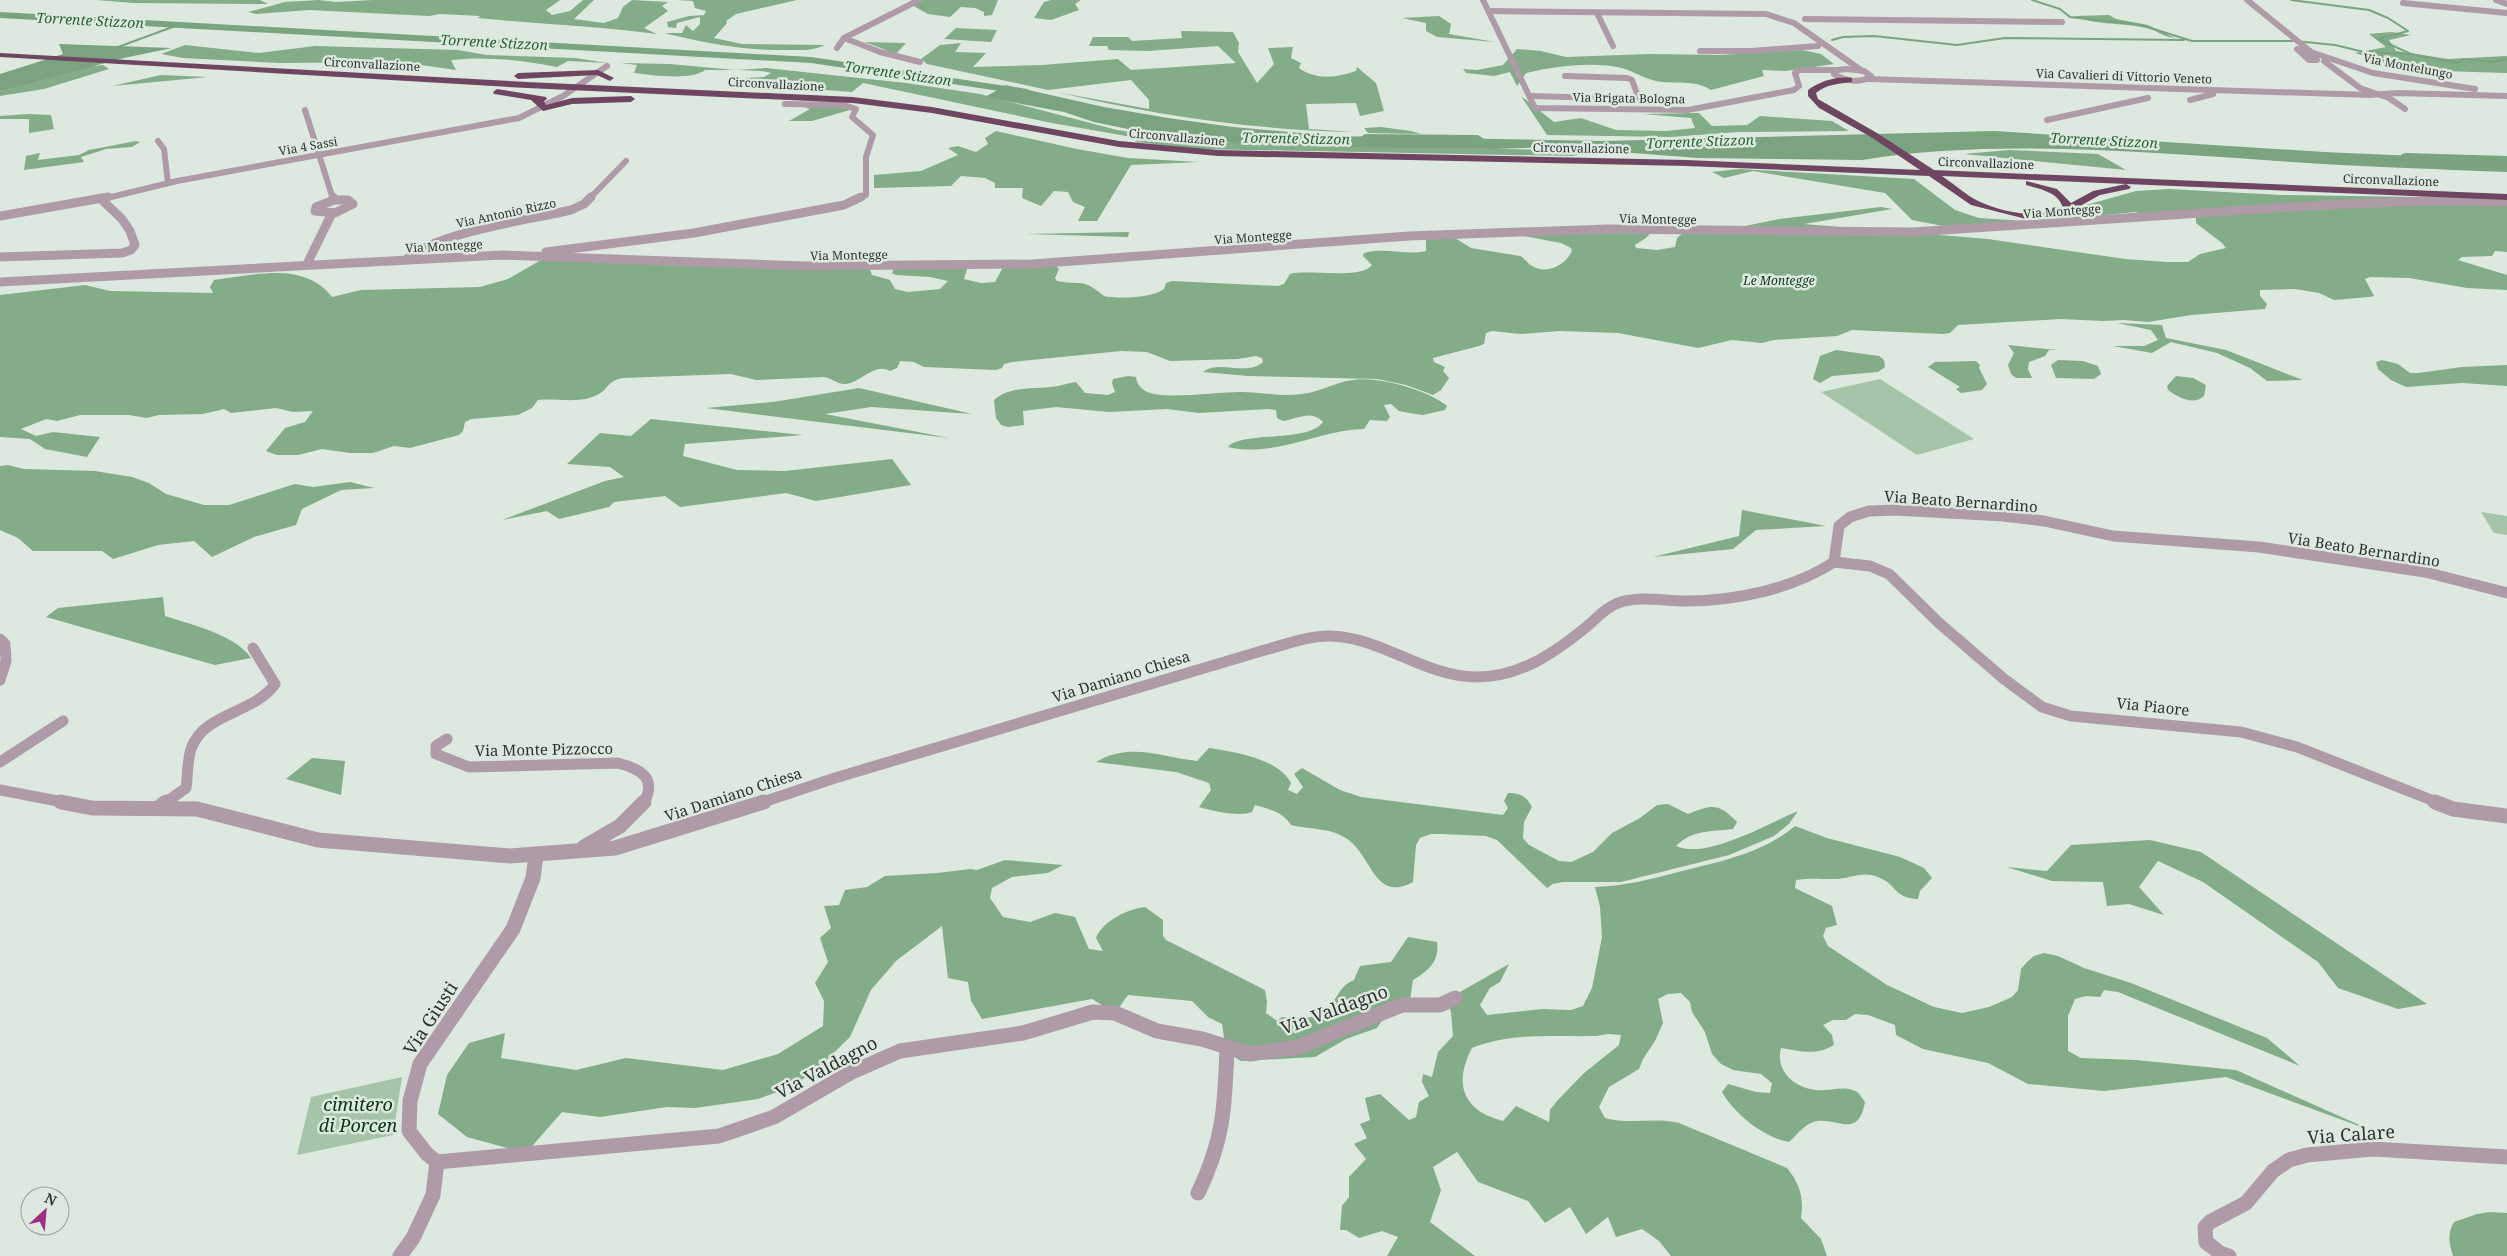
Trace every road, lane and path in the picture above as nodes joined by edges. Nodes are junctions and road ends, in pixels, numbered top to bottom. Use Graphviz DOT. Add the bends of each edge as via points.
graph roads {
  1 [pos="919,0"];
  2 [pos="1483,0"];
  3 [pos="2247,0"];
  4 [pos="2496,0"];
  5 [pos="2403,3"];
  6 [pos="2507,4"];
  7 [pos="1597,11"];
  8 [pos="1489,13"];
  9 [pos="2507,13"];
  10 [pos="2458,14"];
  11 [pos="1781,17"];
  12 [pos="2507,17"];
  13 [pos="1805,19"];
  14 [pos="2062,22"];
  15 [pos="1798,24"];
  16 [pos="844,38"];
  17 [pos="1613,46"];
  18 [pos="1818,46"];
  19 [pos="836,48"];
  20 [pos="2304,48"];
  21 [pos="1700,51"];
  22 [pos="0,54"];
  23 [pos="2331,60"];
  24 [pos="2323,61"];
  25 [pos="920,62"];
  26 [pos="607,66"];
  27 [pos="1860,70"];
  28 [pos="598,72"];
  29 [pos="1836,74"];
  30 [pos="569,75"];
  31 [pos="1564,76"];
  32 [pos="1869,76"];
  33 [pos="376,77"];
  34 [pos="610,78"];
  35 [pos="620,79"];
  36 [pos="630,80"];
  37 [pos="1849,80"];
  38 [pos="589,84"];
  39 [pos="2137,87"];
  40 [pos="2360,88"];
  41 [pos="2469,88"];
  42 [pos="2208,90"];
  43 [pos="564,92"];
  44 [pos="2378,93"];
  45 [pos="755,95"];
  46 [pos="2507,95"];
  47 [pos="1530,96"];
  48 [pos="2477,96"];
  49 [pos="534,98"];
  50 [pos="2148,98"];
  51 [pos="2190,100"];
  52 [pos="572,101"];
  53 [pos="2154,103"];
  54 [pos="785,104"];
  55 [pos="543,108"];
  56 [pos="2405,109"];
  57 [pos="305,110"];
  58 [pos="2047,120"];
  59 [pos="158,141"];
  60 [pos="1900,153"];
  61 [pos="318,155"];
  62 [pos="626,161"];
  63 [pos="1686,163"];
  64 [pos="1973,175"];
  65 [pos="168,183"];
  66 [pos="2180,183"];
  67 [pos="2205,184"];
  68 [pos="332,198"];
  69 [pos="2507,198"];
  70 [pos="101,199"];
  71 [pos="2507,202"];
  72 [pos="2068,209"];
  73 [pos="332,214"];
  74 [pos="0,216"];
  75 [pos="535,255"];
  76 [pos="0,257"];
  77 [pos="407,259"];
  78 [pos="307,264"];
  79 [pos="0,282"];
  80 [pos="1834,562"];
  81 [pos="2507,593"];
  82 [pos="0,639"];
  83 [pos="253,648"];
  84 [pos="0,680"];
  85 [pos="63,721"];
  86 [pos="447,739"];
  87 [pos="0,762"];
  88 [pos="0,790"];
  89 [pos="158,808"];
  90 [pos="2507,816"];
  91 [pos="573,852"];
  92 [pos="536,855"];
  93 [pos="1454,998"];
  94 [pos="1227,1047"];
  95 [pos="2507,1157"];
  96 [pos="437,1162"];
  97 [pos="1198,1192"];
  98 [pos="400,1256"];
  99 [pos="2229,1256"];
  1 -- 16 [label="street"];
  2 -- 8 [label="street, Via Brigata Bologna"];
  3 -- 20 [label="street"];
  4 -- 6 [label="street"];
  5 -- 9 [label="street"];
  7 -- 8 [label="street"];
  7 -- 11 [label="street" via="1766,14"];
  7 -- 17 [label="street"];
  7 -- 18 [label="street" via="1770,17 1787,23"];
  8 -- 47 [label="street, Via Brigata Bologna"];
  10 -- 12 [label="street"];
  11 -- 13 [label="street"];
  11 -- 15 [label="street"];
  13 -- 14 [label="street"];
  13 -- 15 [label="street"];
  15 -- 27 [label="street"];
  16 -- 19 [label="street"];
  16 -- 25 [label="street" via="880,52"];
  18 -- 21 [label="street"];
  18 -- 29 [label="street"];
  20 -- 23 [label="street, Via Montelungo"];
  20 -- 24 [label="street"];
  22 -- 33 [label="highway, Circonvallazione"];
  23 -- 24 [label="street"];
  23 -- 41 [label="street, Via Montelungo" via="2382,74"];
  24 -- 40 [label="street"];
  26 -- 28 [label="street"];
  27 -- 29 [label="street"];
  27 -- 32 [label="street"];
  28 -- 30 [label="highway"];
  28 -- 34 [label="highway"];
  28 -- 38 [label="street"];
  29 -- 37 [label="highway"];
  29 -- 47 [label="street, Via Brigata Bologna" via="1803,69 1796,72 1799,86 1785,92 1688,110 1535,108"];
  29 -- 60 [label="highway" via="1811,92 1812,97 1818,104 1860,125"];
  30 -- 33 [label="highway"];
  30 -- 38 [label="highway"];
  31 -- 47 [label="street" via="1627,78 1632,80 1639,99"];
  32 -- 37 [label="street"];
  32 -- 39 [label="street, Via Cavalieri di Vittorio Veneto"];
  32 -- 40 [label="street, Via Cavalieri di Vittorio Veneto" via="2346,91"];
  33 -- 43 [label="highway, Circonvallazione"];
  33 -- 49 [label="highway" via="451,84"];
  34 -- 35 [label="highway"];
  34 -- 38 [label="highway"];
  36 -- 45 [label="highway"];
  38 -- 43 [label="highway, Circonvallazione"];
  38 -- 45 [label="highway, Circonvallazione"];
  39 -- 42 [label="street, Via Cavalieri di Vittorio Veneto"];
  39 -- 50 [label="street"];
  40 -- 44 [label="street"];
  41 -- 46 [label="street, Via Montelungo"];
  41 -- 48 [label="street" via="2482,94"];
  42 -- 44 [label="street, Via Cavalieri di Vittorio Veneto"];
  42 -- 51 [label="street" via="2213,94"];
  43 -- 49 [label="highway" via="548,99"];
  43 -- 52 [label="highway"];
  43 -- 55 [label="street, Via 4 Sassi"];
  44 -- 48 [label="street, Via Montelungo"];
  44 -- 56 [label="street"];
  45 -- 52 [label="highway"];
  45 -- 63 [label="highway, Circonvallazione" via="853,100 932,110 1071,136 1169,150"];
  46 -- 48 [label="street, Via Montelungo"];
  49 -- 55 [label="highway"];
  50 -- 53 [label="street"];
  50 -- 58 [label="street"];
  52 -- 55 [label="highway"];
  54 -- 75 [label="street" via="844,105 856,109 852,117 873,135 866,149 864,165 866,195 844,205 694,233"];
  55 -- 61 [label="street, Via 4 Sassi" via="519,118"];
  57 -- 61 [label="street"];
  59 -- 65 [label="street" via="164,149"];
  60 -- 63 [label="highway" via="1901,161 1890,165"];
  60 -- 66 [label="highway" via="1926,163"];
  60 -- 72 [label="highway" via="1974,202 1995,211 2043,216"];
  61 -- 65 [label="street, Via 4 Sassi"];
  61 -- 68 [label="street"];
  62 -- 77 [label="street, Via Antonio Rizzo" via="584,204 571,210 447,238 416,251"];
  63 -- 64 [label="highway, Circonvallazione"];
  64 -- 66 [label="highway, Circonvallazione"];
  64 -- 72 [label="highway" via="2046,187 2060,194"];
  65 -- 70 [label="street, Via 4 Sassi"];
  66 -- 67 [label="highway, Circonvallazione"];
  67 -- 69 [label="highway, Circonvallazione"];
  67 -- 72 [label="highway" via="2134,186 2112,190 2092,195"];
  68 -- 73 [label="street" via="316,207 315,211"];
  68 -- 73 [label="street" via="353,204"];
  70 -- 74 [label="street, Via 4 Sassi"];
  70 -- 76 [label="street" via="117,211 133,236 135,245 131,250 122,253"];
  71 -- 75 [label="street, Via Montegge" via="2333,205 1913,232 1607,229 1409,236 1032,264 805,266"];
  73 -- 78 [label="street"];
  75 -- 77 [label="street, Via Montegge"];
  77 -- 78 [label="street, Via Montegge"];
  78 -- 79 [label="street, Via Montegge"];
  80 -- 81 [label="street, Via Beato Bernardino" via="1839,526 1850,517 1869,511 1895,510 2003,516 2113,536 2259,547 2425,572"];
  80 -- 90 [label="street, Via Piaore" via="1870,566 1889,574 1938,623 2004,679 2050,710 2072,716 2261,736 2453,809"];
  80 -- 91 [label="street, Via Damiano Chiesa" via="1816,575 1730,597 1619,603 1538,663 1518,671 1478,677 1443,673 1370,644 1333,636 1315,637 844,776 615,848"];
  82 -- 84 [label="street" via="6,644 6,660"];
  83 -- 89 [label="street" via="259,661 272,674 275,684 271,693 259,702 216,720 202,731 188,761 186,788"];
  85 -- 87 [label="street"];
  86 -- 91 [label="street, Via Monte Pizzocco" via="436,746 436,754 469,767 618,763 645,776 650,786 639,810 620,829"];
  88 -- 89 [label="street, Via Damiano Chiesa" via="92,808"];
  89 -- 92 [label="street, Via Damiano Chiesa" via="197,809 318,840 510,856"];
  91 -- 92 [label="street, Via Damiano Chiesa"];
  92 -- 96 [label="street, Via Giusti" via="533,878 513,929 420,1064 410,1101 409,1131"];
  93 -- 94 [label="street, Via Valdagno" via="1440,1005 1402,1006 1387,1010 1298,1047 1250,1054"];
  94 -- 96 [label="street, Via Valdagno" via="1157,1031 1115,1013 1093,1012 1023,1033 900,1051 850,1073 774,1116 719,1136"];
  94 -- 97 [label="street" via="1225,1112 1220,1139 1212,1165"];
  95 -- 99 [label="street, Via Calare" via="2373,1149 2289,1160 2273,1171 2246,1203 2206,1227 2206,1242"];
  96 -- 98 [label="street" via="433,1195 413,1238"];
}
